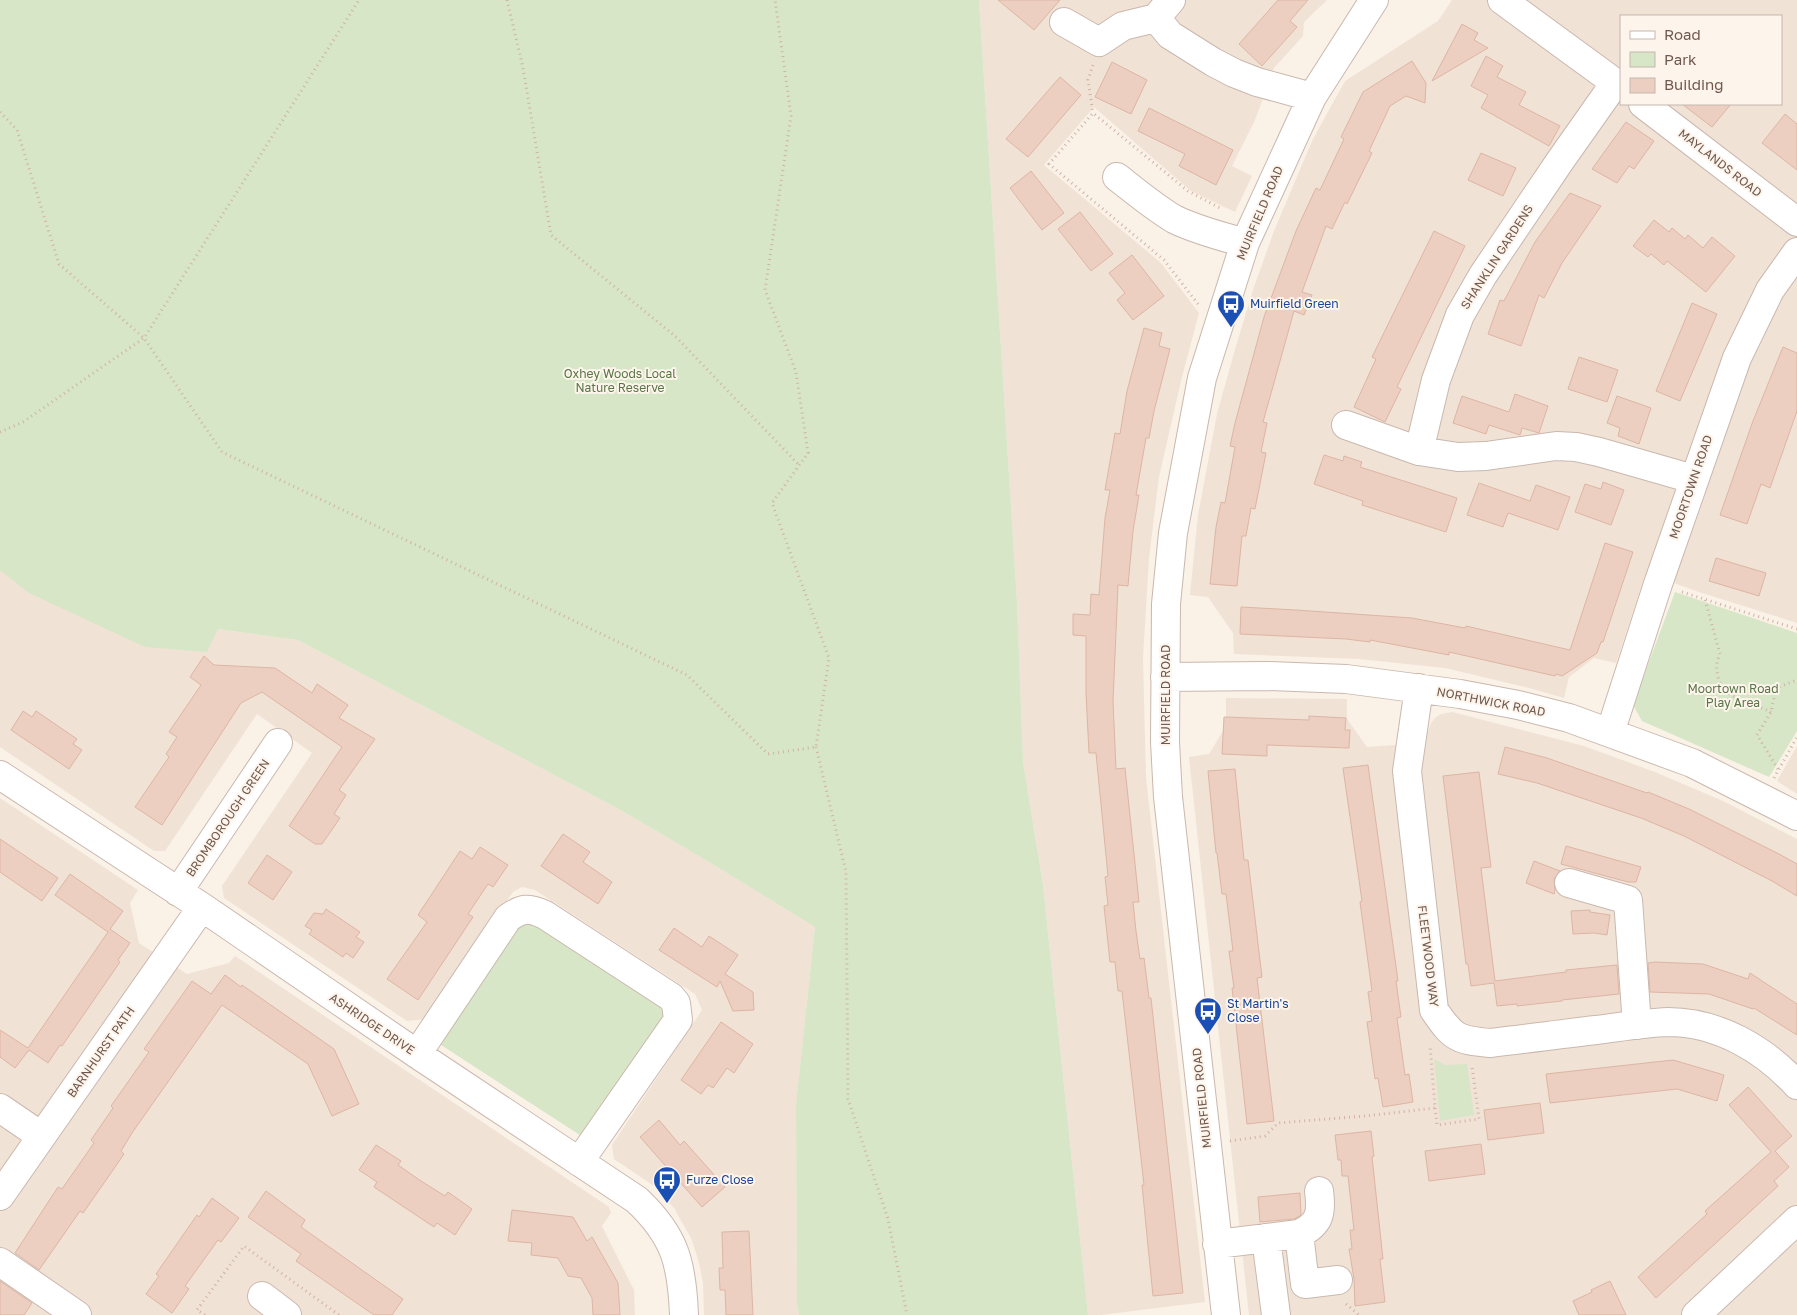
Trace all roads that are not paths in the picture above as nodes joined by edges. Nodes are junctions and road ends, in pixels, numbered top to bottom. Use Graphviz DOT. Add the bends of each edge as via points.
graph roads {
  1 [pos="1374,0"];
  2 [pos="1502,0"];
  3 [pos="1164,9"];
  4 [pos="1064,22"];
  5 [pos="1618,85"];
  6 [pos="1312,97"];
  7 [pos="1647,105"];
  8 [pos="1117,177"];
  9 [pos="1797,222"];
  10 [pos="1245,243"];
  11 [pos="1797,252"];
  12 [pos="1346,425"];
  13 [pos="1419,451"];
  14 [pos="1693,479"];
  15 [pos="1165,676"];
  16 [pos="1419,688"];
  17 [pos="1610,732"];
  18 [pos="278,743"];
  19 [pos="0,775"];
  20 [pos="1797,816"];
  21 [pos="1569,883"];
  22 [pos="178,892"];
  23 [pos="202,908"];
  24 [pos="1637,1024"];
  25 [pos="417,1054"];
  26 [pos="1797,1085"];
  27 [pos="0,1108"];
  28 [pos="41,1136"];
  29 [pos="579,1162"];
  30 [pos="1319,1191"];
  31 [pos="0,1196"];
  32 [pos="1797,1220"];
  33 [pos="1299,1234"];
  34 [pos="1266,1238"];
  35 [pos="1217,1244"];
  36 [pos="0,1262"];
  37 [pos="1338,1280"];
  38 [pos="262,1296"];
  39 [pos="77,1315"];
  40 [pos="287,1315"];
  41 [pos="684,1315"];
  42 [pos="1226,1315"];
  43 [pos="1276,1315"];
  44 [pos="1696,1315"];
  1 -- 6 [label="street, MUIRFIELD ROAD"];
  2 -- 5 [label="street"];
  3 -- 4 [label="street" via="1123,26 1099,42"];
  3 -- 6 [label="street" via="1170,35 1213,62 1257,82"];
  5 -- 13 [label="street, SHANKLIN GARDENS" via="1482,275 1460,314 1436,380"];
  6 -- 10 [label="street, MUIRFIELD ROAD"];
  7 -- 9 [label="street, MAYLANDS ROAD"];
  8 -- 10 [label="street" via="1175,219"];
  10 -- 15 [label="street, MUIRFIELD ROAD" via="1202,378 1188,448 1173,533 1166,604"];
  11 -- 14 [label="street, MOORTOWN ROAD" via="1770,290 1737,358"];
  12 -- 13 [label="street"];
  13 -- 14 [label="street" via="1458,457 1556,446 1576,447"];
  14 -- 17 [label="street, MOORTOWN ROAD"];
  15 -- 16 [label="street, NORTHWICK ROAD" via="1346,679"];
  15 -- 35 [label="street, MUIRFIELD ROAD" via="1168,796"];
  16 -- 17 [label="street, NORTHWICK ROAD" via="1518,705"];
  16 -- 24 [label="street, FLEETWOOD WAY" via="1407,770 1434,1010 1446,1029 1456,1037 1490,1043"];
  17 -- 20 [label="street, NORTHWICK ROAD" via="1692,763"];
  18 -- 22 [label="street, BROMBOROUGH GREEN"];
  19 -- 22 [label="street, ASHRIDGE DRIVE"];
  21 -- 24 [label="street" via="1628,900"];
  22 -- 23 [label="street, ASHRIDGE DRIVE"];
  23 -- 25 [label="street, ASHRIDGE DRIVE"];
  23 -- 28 [label="street, BARNHURST PATH"];
  24 -- 26 [label="street, FLEETWOOD WAY" via="1669,1022 1721,1033 1747,1043"];
  25 -- 29 [label="street, ASHRIDGE DRIVE"];
  25 -- 29 [label="street" via="508,918 525,909 534,909 545,915 671,997 676,1003 678,1020"];
  27 -- 28 [label="street"];
  28 -- 31 [label="street, BARNHURST PATH"];
  29 -- 41 [label="street, ASHRIDGE DRIVE" via="636,1200 663,1229 680,1266"];
  30 -- 33 [label="street" via="1320,1213 1310,1229"];
  32 -- 44 [label="street"];
  33 -- 34 [label="street"];
  33 -- 37 [label="street" via="1305,1284"];
  34 -- 35 [label="street"];
  34 -- 43 [label="street"];
  35 -- 42 [label="street, MUIRFIELD ROAD"];
  36 -- 39 [label="street"];
  38 -- 40 [label="street"];
}
